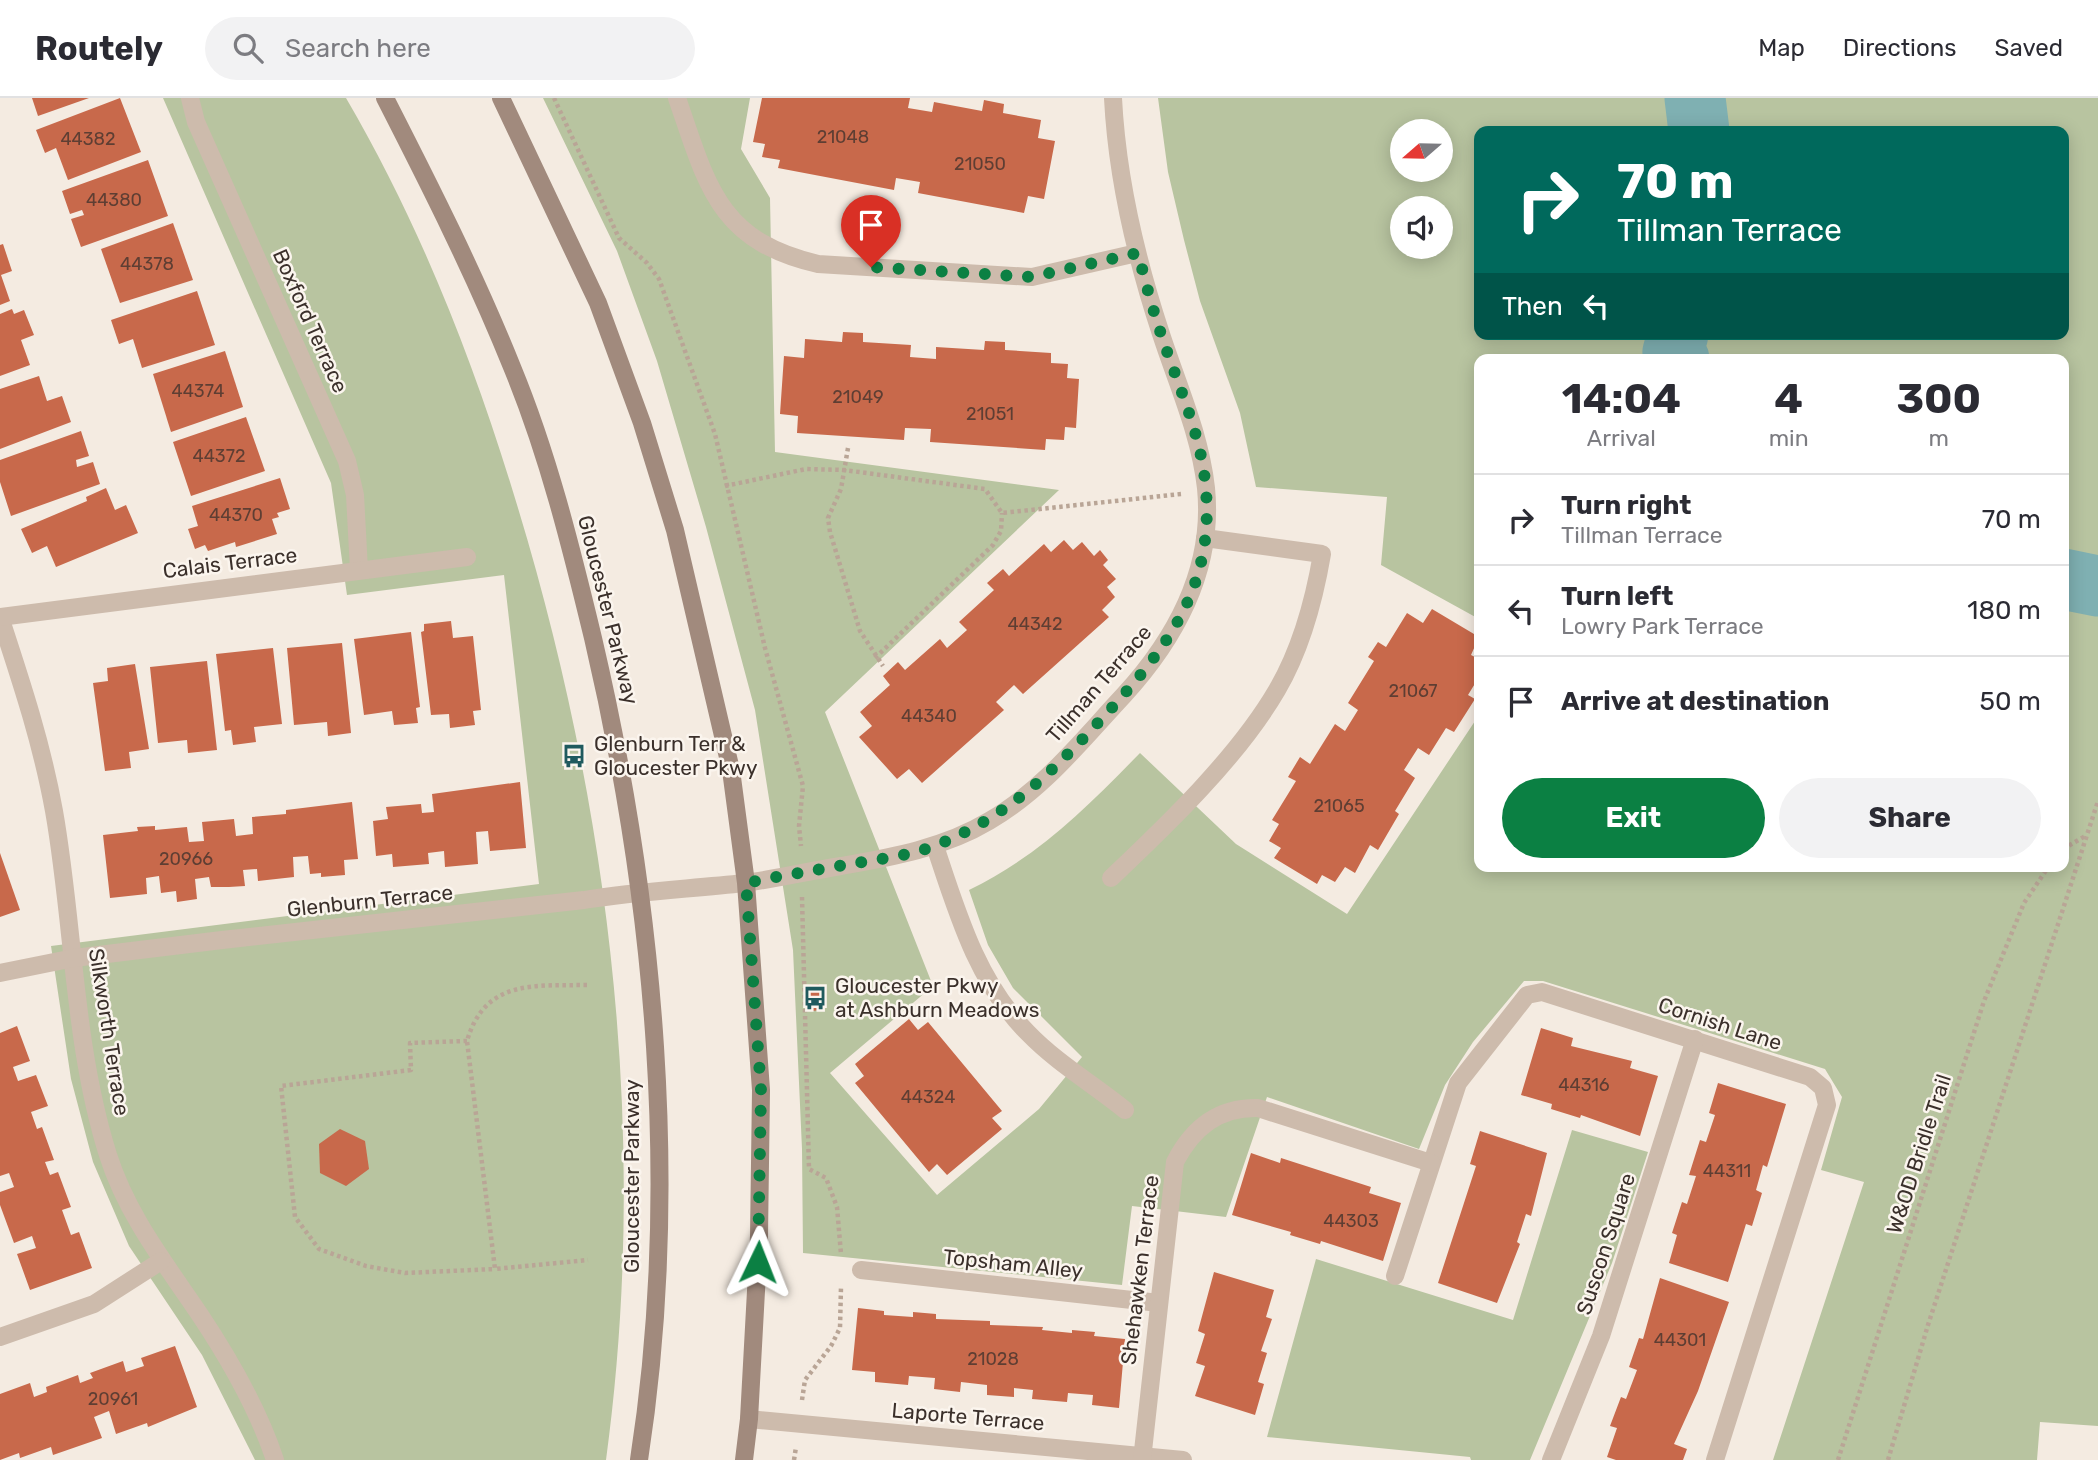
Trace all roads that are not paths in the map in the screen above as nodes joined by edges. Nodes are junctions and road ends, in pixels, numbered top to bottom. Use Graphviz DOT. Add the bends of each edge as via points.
graph roads {
  1 [pos="190,98"];
  2 [pos="385,98"];
  3 [pos="501,98"];
  4 [pos="677,98"];
  5 [pos="1113,98"];
  6 [pos="1138,253"];
  7 [pos="1205,538"];
  8 [pos="467,557"];
  9 [pos="359,570"];
  10 [pos="0,617"];
  11 [pos="935,846"];
  12 [pos="1111,878"];
  13 [pos="746,883"];
  14 [pos="642,890"];
  15 [pos="74,958"];
  16 [pos="0,973"];
  17 [pos="1695,1039"];
  18 [pos="1125,1110"];
  19 [pos="1431,1163"];
  20 [pos="161,1261"];
  21 [pos="861,1270"];
  22 [pos="1395,1276"];
  23 [pos="1159,1303"];
  24 [pos="0,1337"];
  25 [pos="749,1419"];
  26 [pos="1142,1458"];
  27 [pos="275,1460"];
  28 [pos="639,1460"];
  29 [pos="744,1460"];
  30 [pos="1183,1460"];
  31 [pos="1551,1460"];
  32 [pos="1715,1460"];
  1 -- 9 [label="street, Boxford Terrace" via="196,122 346,461 355,495"];
  2 -- 14 [label="main road, Gloucester Parkway" via="513,369 552,483 614,727"];
  3 -- 13 [label="main road" via="598,303 642,423 675,530 731,770"];
  4 -- 6 [label="street" via="708,185 727,216 756,241 789,258 818,264 1032,277"];
  5 -- 6 [label="street, Tillman Terrace" via="1115,142"];
  6 -- 7 [label="street, Tillman Terrace" via="1193,422 1206,492"];
  7 -- 11 [label="street, Tillman Terrace" via="1194,586 1176,628 1152,665 1028,794 988,822"];
  7 -- 12 [label="street" via="1322,554 1318,579 1302,636 1278,689 1245,738"];
  8 -- 9 [label="street, Calais Terrace"];
  9 -- 10 [label="street, Calais Terrace"];
  10 -- 15 [label="street, Silkworth Terrace" via="35,723 54,811"];
  11 -- 13 [label="street, Tillman Terrace"];
  11 -- 18 [label="street" via="962,926 996,993 1027,1032"];
  13 -- 14 [label="street, Glenburn Terrace"];
  13 -- 25 [label="main road" via="761,1090"];
  14 -- 15 [label="street, Glenburn Terrace"];
  14 -- 28 [label="main road, Gloucester Parkway" via="659,1122 652,1356"];
  15 -- 16 [label="street, Glenburn Terrace"];
  15 -- 20 [label="street, Silkworth Terrace" via="92,1094 108,1157 132,1213"];
  17 -- 19 [label="street, Cornish Lane" via="1542,992 1527,995 1458,1083"];
  17 -- 31 [label="street, Suscon Square" via="1601,1336"];
  17 -- 32 [label="street, Cornish Lane" via="1810,1077 1823,1088 1828,1105"];
  19 -- 22 [label="street, Cornish Lane"];
  19 -- 23 [label="street, Shehawken Terrace" via="1258,1108 1236,1108 1216,1115 1185,1144 1175,1162"];
  20 -- 24 [label="street" via="94,1304"];
  20 -- 27 [label="street, Silkworth Terrace" via="241,1383"];
  21 -- 23 [label="street, Topsham Alley"];
  23 -- 26 [label="street, Shehawken Terrace"];
  25 -- 26 [label="street, Laporte Terrace"];
  25 -- 29 [label="main road"];
  26 -- 30 [label="street, Laporte Terrace"];
}
